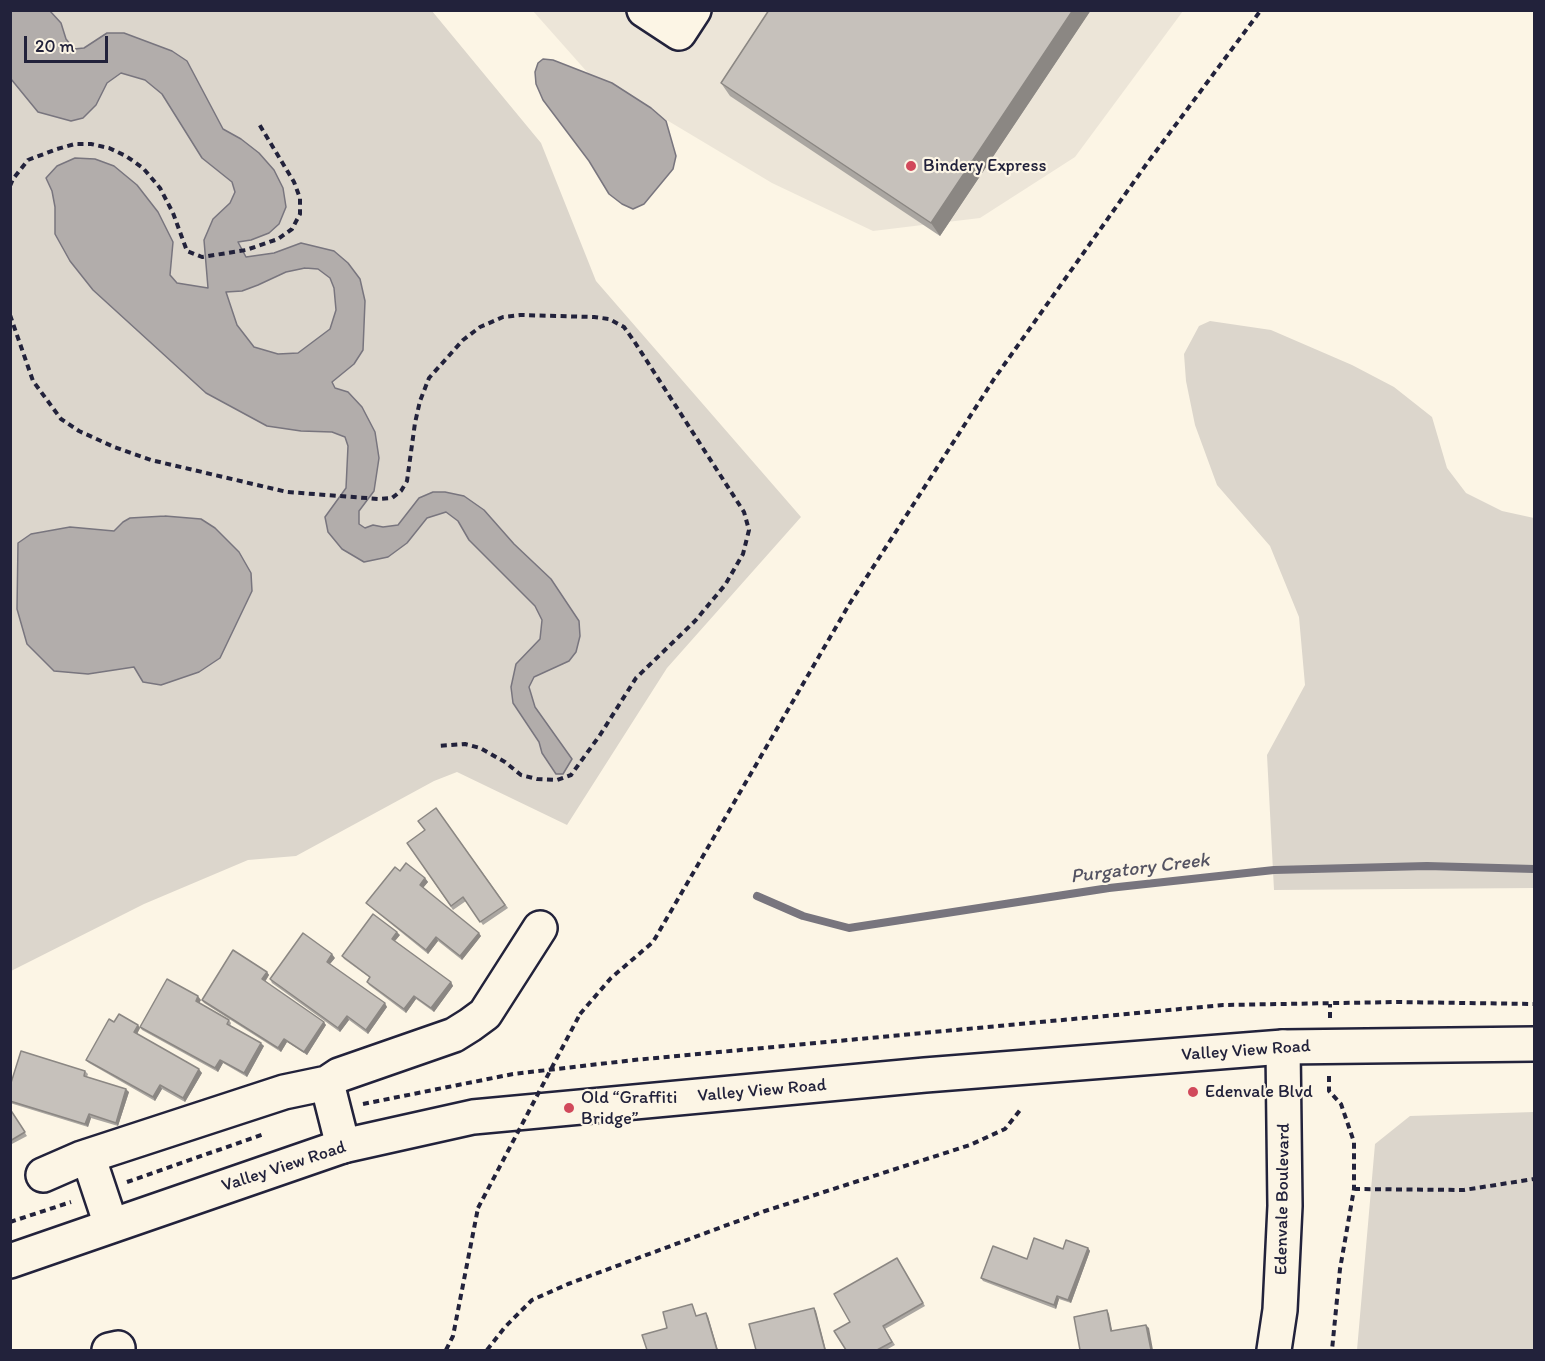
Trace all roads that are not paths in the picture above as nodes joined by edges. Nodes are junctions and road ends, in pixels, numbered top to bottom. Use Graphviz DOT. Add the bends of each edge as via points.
graph roads {
  1 [pos="644,10"];
  2 [pos="694,10"];
  3 [pos="540,928"];
  4 [pos="1534,1044"];
  5 [pos="1283,1047"];
  6 [pos="327,1083"];
  7 [pos="343,1146"];
  8 [pos="88,1156"];
  9 [pos="43,1175"];
  10 [pos="111,1225"];
  11 [pos="10,1261"];
  12 [pos="1274,1350"];
  1 -- 2 [label="main road" via="679,33"];
  3 -- 6 [label="main road" via="485,1014 470,1025 454,1035 339,1075"];
  4 -- 5 [label="main road, Valley View Road"];
  5 -- 7 [label="main road, Valley View Road" via="473,1117"];
  5 -- 12 [label="main road, Edenvale Boulevard" via="1284,1217"];
  6 -- 7 [label="main road"];
  6 -- 8 [label="main road" via="284,1092"];
  7 -- 10 [label="main road, Valley View Road"];
  8 -- 9 [label="main road"];
  8 -- 10 [label="main road"];
  10 -- 11 [label="main road, Valley View Road"];
}
